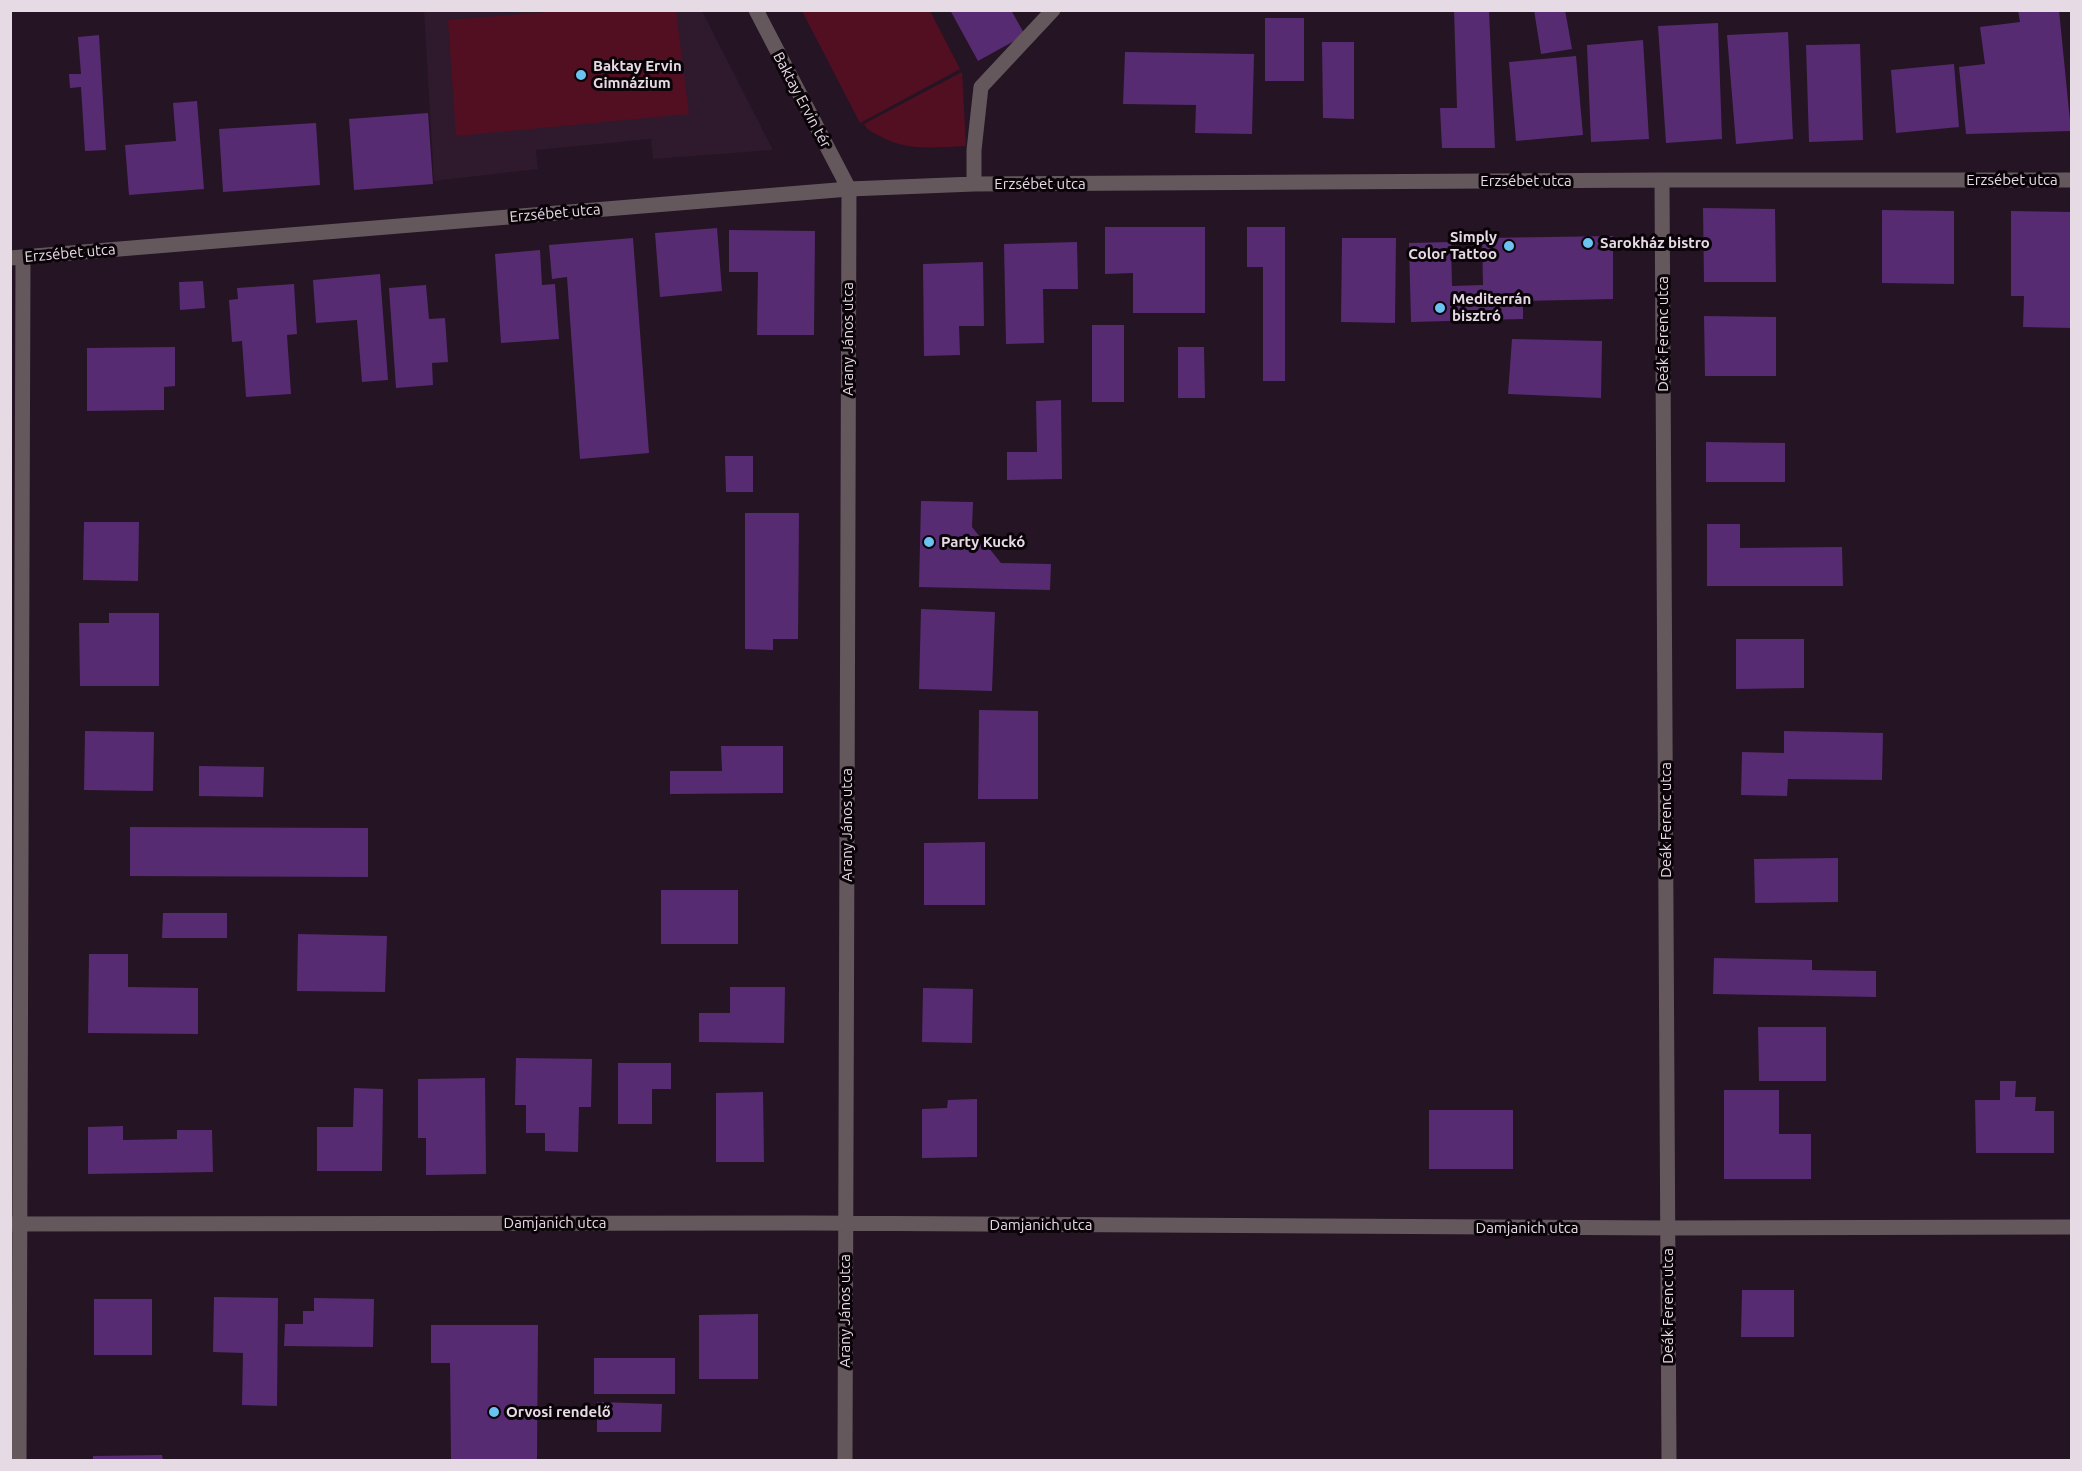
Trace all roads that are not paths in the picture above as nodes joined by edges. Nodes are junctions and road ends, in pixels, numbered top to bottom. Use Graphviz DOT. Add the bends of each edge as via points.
graph roads {
  1 [pos="756,10"];
  2 [pos="1053,10"];
  3 [pos="1662,180"];
  4 [pos="2072,180"];
  5 [pos="974,184"];
  6 [pos="849,189"];
  7 [pos="17,257"];
  8 [pos="845,1223"];
  9 [pos="15,1224"];
  10 [pos="2072,1227"];
  11 [pos="1668,1228"];
  12 [pos="20,1461"];
  13 [pos="845,1461"];
  14 [pos="1669,1461"];
  1 -- 6 [label="street, Baktay Ervin tér"];
  2 -- 5 [label="street" via="981,87"];
  3 -- 4 [label="street, Erzsébet utca"];
  3 -- 5 [label="street, Erzsébet utca"];
  3 -- 11 [label="street, Deák Ferenc utca"];
  5 -- 6 [label="street, Erzsébet utca"];
  6 -- 7 [label="street, Erzsébet utca"];
  6 -- 8 [label="street, Arany János utca"];
  7 -- 9 [label="street"];
  8 -- 9 [label="street, Damjanich utca"];
  8 -- 11 [label="street, Damjanich utca"];
  8 -- 13 [label="street, Arany János utca"];
  9 -- 12 [label="street"];
  10 -- 11 [label="street, Damjanich utca"];
  11 -- 14 [label="street, Deák Ferenc utca"];
}
